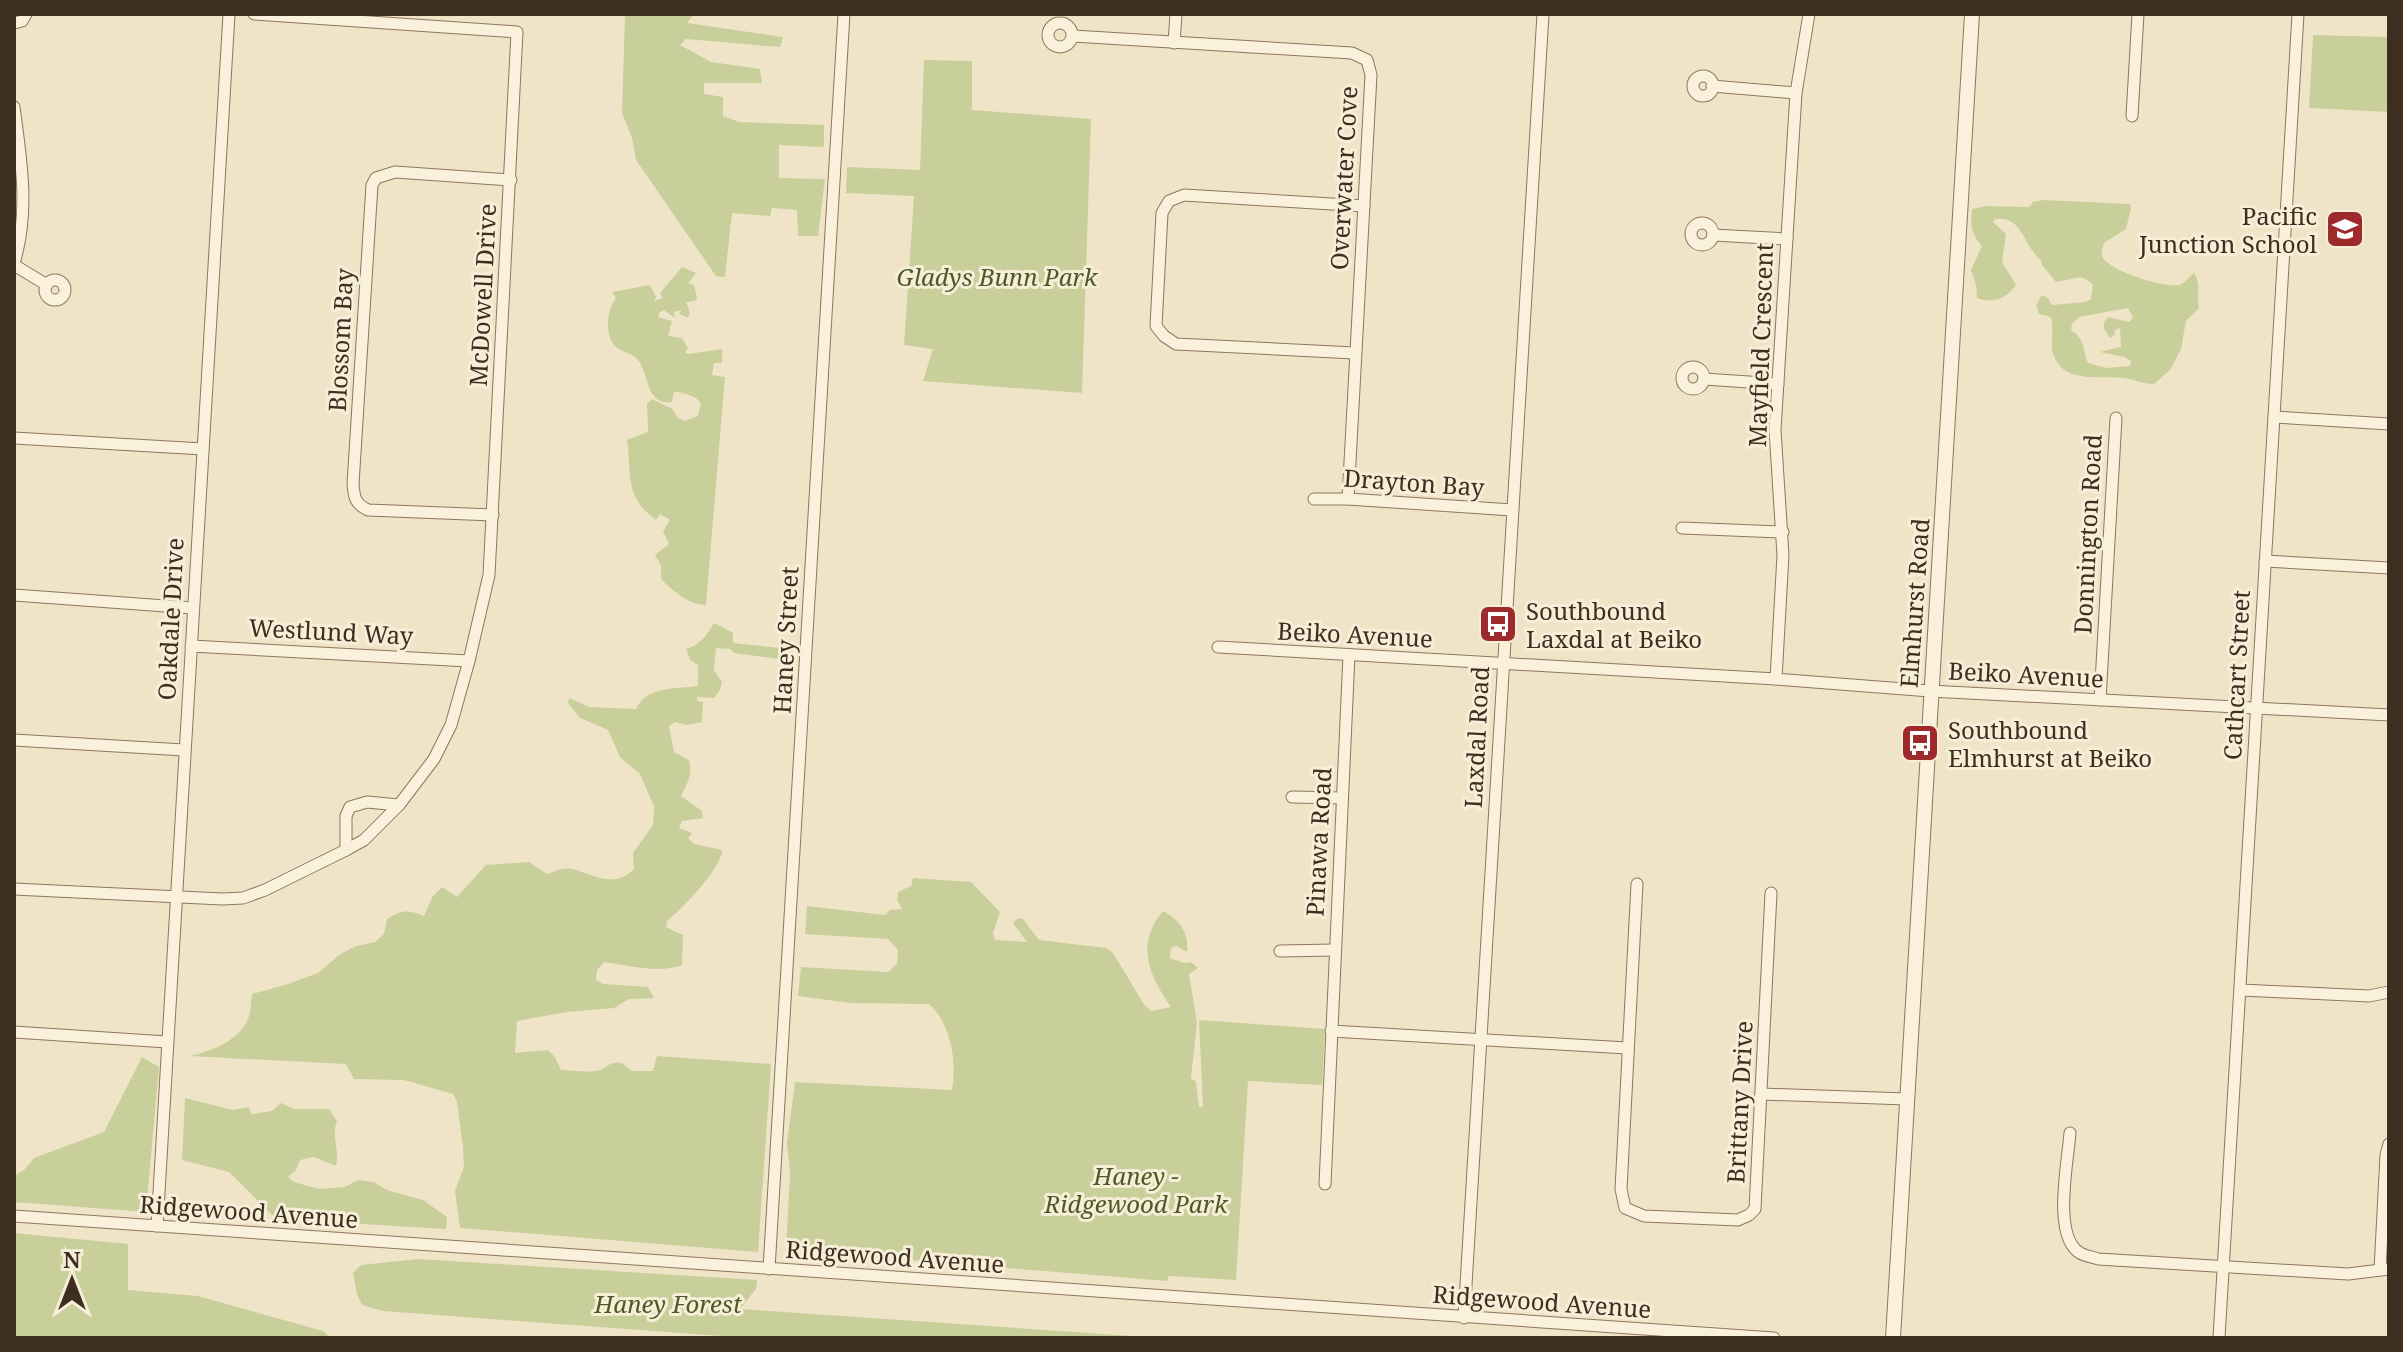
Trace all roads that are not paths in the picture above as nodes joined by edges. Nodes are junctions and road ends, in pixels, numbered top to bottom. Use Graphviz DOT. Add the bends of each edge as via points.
graph roads {
  1 [pos="26,14"];
  2 [pos="229,14"];
  3 [pos="254,14"];
  4 [pos="844,14"];
  5 [pos="1176,14"];
  6 [pos="1543,14"];
  7 [pos="1809,14"];
  8 [pos="1972,14"];
  9 [pos="2138,14"];
  10 [pos="2298,14"];
  11 [pos="14,23"];
  12 [pos="1073,36"];
  13 [pos="1174,43"];
  14 [pos="1712,86"];
  15 [pos="1796,93"];
  16 [pos="14,107"];
  17 [pos="2132,116"];
  18 [pos="511,180"];
  19 [pos="1364,206"];
  20 [pos="1713,235"];
  21 [pos="1787,239"];
  22 [pos="14,264"];
  23 [pos="47,285"];
  24 [pos="1354,353"];
  25 [pos="1704,379"];
  26 [pos="1778,384"];
  27 [pos="2274,417"];
  28 [pos="2116,418"];
  29 [pos="2389,424"];
  30 [pos="14,438"];
  31 [pos="203,449"];
  32 [pos="1314,499"];
  33 [pos="1348,499"];
  34 [pos="1512,510"];
  35 [pos="493,515"];
  36 [pos="1682,528"];
  37 [pos="1783,532"];
  38 [pos="2265,561"];
  39 [pos="2389,568"];
  40 [pos="14,595"];
  41 [pos="193,608"];
  42 [pos="191,646"];
  43 [pos="1218,647"];
  44 [pos="1349,655"];
  45 [pos="469,661"];
  46 [pos="1502,664"];
  47 [pos="1776,679"];
  48 [pos="1930,691"];
  49 [pos="2100,700"];
  50 [pos="2256,707"];
  51 [pos="2389,715"];
  52 [pos="14,740"];
  53 [pos="184,750"];
  54 [pos="1292,797"];
  55 [pos="1342,798"];
  56 [pos="399,805"];
  57 [pos="346,850"];
  58 [pos="1637,884"];
  59 [pos="14,889"];
  60 [pos="1771,893"];
  61 [pos="175,898"];
  62 [pos="1334,950"];
  63 [pos="1280,951"];
  64 [pos="2241,990"];
  65 [pos="2389,992"];
  66 [pos="1331,1031"];
  67 [pos="14,1032"];
  68 [pos="1481,1040"];
  69 [pos="167,1042"];
  70 [pos="1627,1048"];
  71 [pos="1761,1094"];
  72 [pos="1907,1099"];
  73 [pos="2070,1133"];
  74 [pos="2389,1144"];
  75 [pos="1325,1184"];
  76 [pos="14,1216"];
  77 [pos="157,1226"];
  78 [pos="2223,1266"];
  79 [pos="769,1269"];
  80 [pos="2385,1270"];
  81 [pos="1464,1318"];
  82 [pos="1774,1338"];
  83 [pos="1893,1338"];
  84 [pos="2219,1338"];
  1 -- 11 [label="street"];
  2 -- 31 [label="street, Oakdale Drive"];
  3 -- 18 [label="street, McDowell Drive" via="517,32"];
  4 -- 79 [label="street, Haney Street"];
  5 -- 13 [label="street"];
  6 -- 34 [label="street, Laxdal Road"];
  7 -- 15 [label="street, Mayfield Crescent"];
  8 -- 48 [label="street, Elmhurst Road"];
  9 -- 17 [label="street"];
  10 -- 27 [label="street, Cathcart Street"];
  12 -- 13 [label="street, Overwater Cove"];
  13 -- 19 [label="street, Overwater Cove" via="1352,53 1367,60 1371,75"];
  14 -- 15 [label="street"];
  15 -- 21 [label="street, Mayfield Crescent"];
  16 -- 22 [label="street" via="24,191 22,239"];
  18 -- 35 [label="street, McDowell Drive"];
  18 -- 35 [label="street, Blossom Bay" via="395,172 376,178 372,185 354,468 354,498 368,510"];
  19 -- 24 [label="street, Overwater Cove"];
  19 -- 24 [label="street" via="1184,195 1169,201 1162,213 1156,326 1164,336 1176,344"];
  20 -- 21 [label="street"];
  21 -- 26 [label="street, Mayfield Crescent"];
  22 -- 23 [label="street"];
  24 -- 33 [label="street, Overwater Cove"];
  25 -- 26 [label="street"];
  26 -- 37 [label="street, Mayfield Crescent" via="1775,430"];
  27 -- 29 [label="street"];
  27 -- 38 [label="street, Cathcart Street"];
  28 -- 49 [label="street, Donnington Road"];
  30 -- 31 [label="street"];
  31 -- 41 [label="street, Oakdale Drive"];
  32 -- 33 [label="street, Drayton Bay"];
  33 -- 34 [label="street, Drayton Bay"];
  34 -- 46 [label="street, Laxdal Road"];
  35 -- 45 [label="street, McDowell Drive" via="489,575"];
  36 -- 37 [label="street"];
  37 -- 47 [label="street, Mayfield Crescent"];
  38 -- 39 [label="street"];
  38 -- 50 [label="street, Cathcart Street"];
  40 -- 41 [label="street"];
  41 -- 42 [label="street, Oakdale Drive"];
  42 -- 45 [label="street, Westlund Way"];
  42 -- 53 [label="street, Oakdale Drive"];
  43 -- 44 [label="street, Beiko Avenue"];
  44 -- 46 [label="street, Beiko Avenue"];
  44 -- 55 [label="street, Pinawa Road"];
  45 -- 56 [label="street, McDowell Drive" via="444,741"];
  46 -- 47 [label="street, Beiko Avenue"];
  46 -- 68 [label="street, Laxdal Road"];
  47 -- 48 [label="street, Beiko Avenue"];
  48 -- 49 [label="street, Beiko Avenue"];
  48 -- 72 [label="street, Elmhurst Road"];
  49 -- 50 [label="street, Beiko Avenue"];
  50 -- 51 [label="street, Beiko Avenue"];
  50 -- 64 [label="street, Cathcart Street"];
  52 -- 53 [label="street"];
  53 -- 61 [label="street, Oakdale Drive"];
  54 -- 55 [label="street"];
  55 -- 62 [label="street, Pinawa Road"];
  56 -- 57 [label="street, McDowell Drive" via="364,840"];
  56 -- 57 [label="street" via="367,802 350,807"];
  57 -- 61 [label="street, McDowell Drive" via="243,898"];
  58 -- 70 [label="street, Brittany Drive"];
  59 -- 61 [label="street, McDowell Drive"];
  60 -- 71 [label="street, Brittany Drive"];
  61 -- 69 [label="street, Oakdale Drive"];
  62 -- 63 [label="street"];
  62 -- 66 [label="street, Pinawa Road"];
  64 -- 65 [label="street" via="2369,996"];
  64 -- 78 [label="street, Cathcart Street"];
  66 -- 68 [label="street"];
  66 -- 75 [label="street, Pinawa Road"];
  67 -- 69 [label="street"];
  68 -- 70 [label="street"];
  68 -- 81 [label="street, Laxdal Road"];
  69 -- 77 [label="street, Oakdale Drive"];
  70 -- 71 [label="street, Brittany Drive" via="1621,1189 1631,1213 1723,1221 1749,1215 1757,1196"];
  71 -- 72 [label="street"];
  72 -- 83 [label="street, Elmhurst Road"];
  73 -- 78 [label="street" via="2063,1219 2066,1238 2079,1253 2098,1259"];
  74 -- 80 [label="street"];
  76 -- 77 [label="street, Ridgewood Avenue"];
  77 -- 79 [label="street, Ridgewood Avenue"];
  78 -- 80 [label="street" via="2348,1274"];
  78 -- 84 [label="street, Cathcart Street"];
  79 -- 81 [label="street, Ridgewood Avenue"];
  81 -- 82 [label="street, Ridgewood Avenue"];
}
